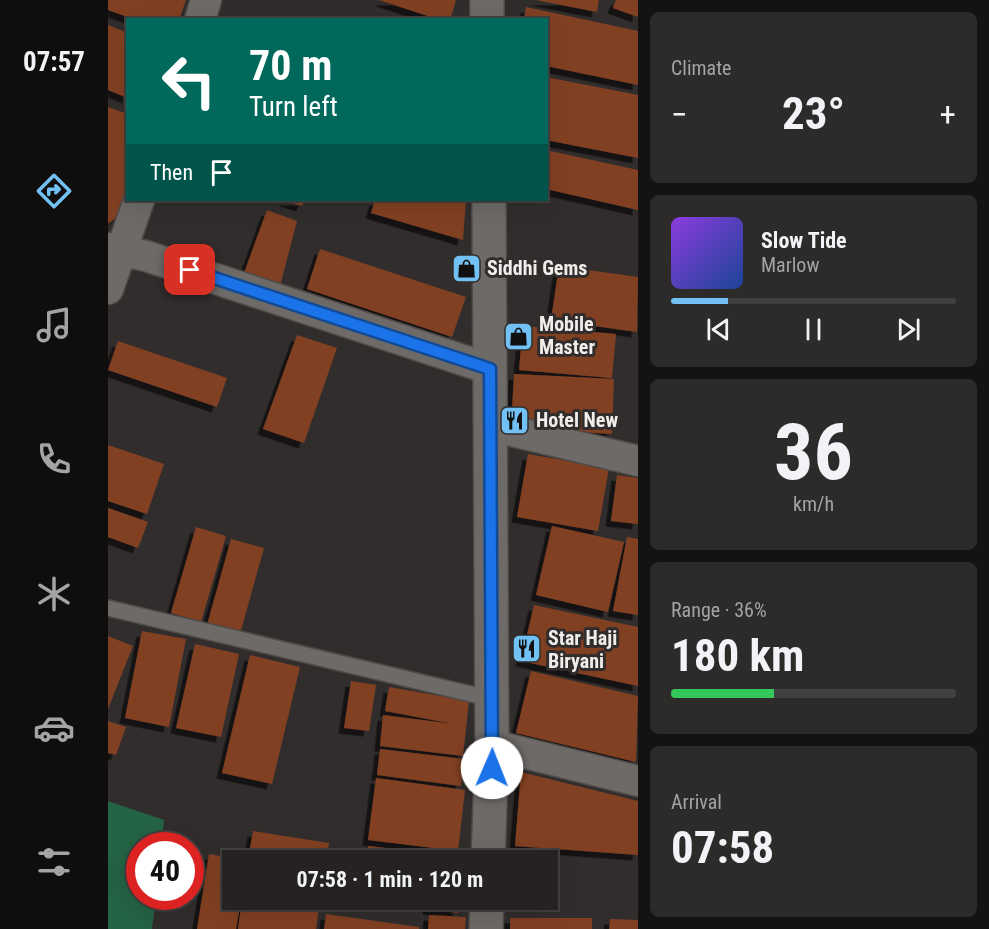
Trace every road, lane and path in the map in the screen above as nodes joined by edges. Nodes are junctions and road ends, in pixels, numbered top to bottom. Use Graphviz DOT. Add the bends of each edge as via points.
graph roads {
  1 [pos="206,0"];
  2 [pos="487,0"];
  3 [pos="201,18"];
  4 [pos="488,18"];
  5 [pos="139,201"];
  6 [pos="489,201"];
  7 [pos="115,249"];
  8 [pos="108,289"];
  9 [pos="490,369"];
  10 [pos="490,426"];
  11 [pos="638,461"];
  12 [pos="108,608"];
  13 [pos="492,699"];
  14 [pos="492,745"];
  15 [pos="638,781"];
  16 [pos="488,850"];
  17 [pos="487,910"];
  18 [pos="486,929"];
  1 -- 3 [label="street"];
  2 -- 4 [label="street"];
  5 -- 7 [label="street"];
  6 -- 9 [label="street"];
  7 -- 8 [label="street"];
  7 -- 9 [label="street" via="298,304"];
  9 -- 10 [label="street"];
  10 -- 11 [label="street"];
  10 -- 13 [label="street"];
  12 -- 13 [label="lane"];
  13 -- 14 [label="street"];
  14 -- 15 [label="street"];
  14 -- 16 [label="street"];
  17 -- 18 [label="street"];
}
